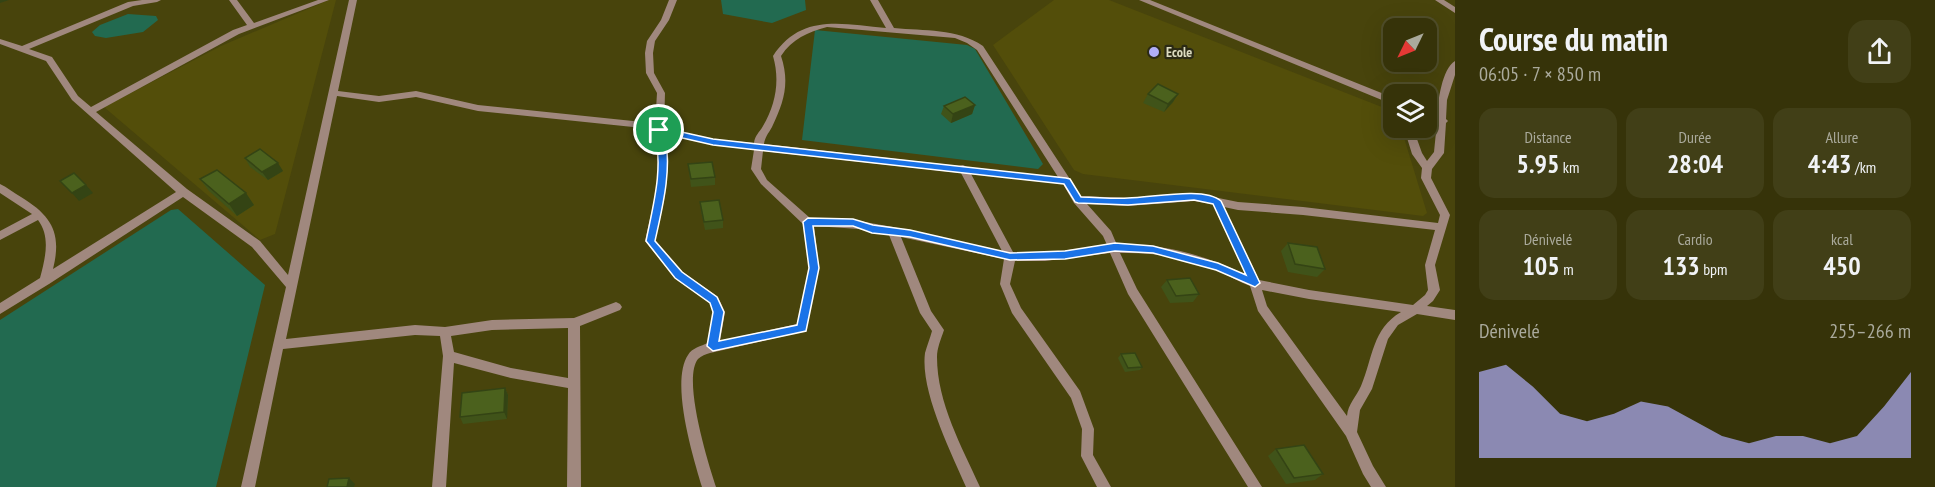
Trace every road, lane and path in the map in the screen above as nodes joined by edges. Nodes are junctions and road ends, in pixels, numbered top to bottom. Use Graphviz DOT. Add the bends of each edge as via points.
graph roads {
  1 [pos="119,0"];
  2 [pos="157,0"];
  3 [pos="233,0"];
  4 [pos="326,0"];
  5 [pos="353,0"];
  6 [pos="672,0"];
  7 [pos="874,0"];
  8 [pos="1143,0"];
  9 [pos="1439,0"];
  10 [pos="131,4"];
  11 [pos="1455,11"];
  12 [pos="252,26"];
  13 [pos="891,30"];
  14 [pos="0,41"];
  15 [pos="24,48"];
  16 [pos="1455,64"];
  17 [pos="333,93"];
  18 [pos="1383,98"];
  19 [pos="92,110"];
  20 [pos="1437,120"];
  21 [pos="1443,122"];
  22 [pos="659,130"];
  23 [pos="1412,138"];
  24 [pos="757,147"];
  25 [pos="963,168"];
  26 [pos="1427,168"];
  27 [pos="1066,181"];
  28 [pos="0,188"];
  29 [pos="183,192"];
  30 [pos="1078,200"];
  31 [pos="1216,201"];
  32 [pos="39,215"];
  33 [pos="808,222"];
  34 [pos="1442,227"];
  35 [pos="893,231"];
  36 [pos="0,236"];
  37 [pos="1115,247"];
  38 [pos="1010,256"];
  39 [pos="45,281"];
  40 [pos="1255,283"];
  41 [pos="292,287"];
  42 [pos="616,307"];
  43 [pos="0,309"];
  44 [pos="1416,309"];
  45 [pos="1455,315"];
  46 [pos="574,323"];
  47 [pos="444,332"];
  48 [pos="279,345"];
  49 [pos="713,346"];
  50 [pos="449,356"];
  51 [pos="573,384"];
  52 [pos="1351,432"];
  53 [pos="248,487"];
  54 [pos="439,487"];
  55 [pos="574,487"];
  56 [pos="709,487"];
  57 [pos="973,487"];
  58 [pos="1104,487"];
  59 [pos="1256,487"];
  60 [pos="1379,487"];
  1 -- 10 [label="street"];
  2 -- 10 [label="street"];
  3 -- 12 [label="street"];
  4 -- 12 [label="street"];
  5 -- 17 [label="street"];
  6 -- 22 [label="street" via="649,53 650,73 661,93"];
  7 -- 13 [label="street"];
  8 -- 18 [label="street"];
  9 -- 11 [label="street"];
  10 -- 15 [label="street"];
  12 -- 19 [label="street" via="215,42"];
  13 -- 24 [label="street" via="827,25 789,40 777,57 782,72 779,102"];
  13 -- 27 [label="street" via="956,36 980,48"];
  14 -- 15 [label="street"];
  15 -- 19 [label="street" via="48,59 75,98"];
  16 -- 21 [label="street" via="1446,86"];
  17 -- 22 [label="street" via="379,99 416,94 478,108"];
  17 -- 41 [label="street"];
  19 -- 29 [label="street"];
  20 -- 21 [label="street"];
  21 -- 26 [label="street" via="1439,153"];
  22 -- 24 [label="street"];
  22 -- 49 [label="street" via="664,156 650,241 679,275 714,300 719,312"];
  23 -- 26 [label="street"];
  24 -- 25 [label="street"];
  24 -- 33 [label="street" via="756,169 764,182"];
  25 -- 27 [label="street"];
  25 -- 38 [label="street"];
  26 -- 34 [label="street" via="1426,178 1445,214"];
  27 -- 30 [label="street"];
  28 -- 32 [label="street"];
  29 -- 39 [label="street"];
  29 -- 41 [label="street" via="256,244"];
  30 -- 31 [label="street" via="1128,202 1194,197"];
  30 -- 37 [label="street"];
  31 -- 34 [label="street"];
  31 -- 40 [label="street"];
  32 -- 36 [label="street"];
  32 -- 39 [label="street" via="53,237"];
  33 -- 35 [label="street" via="837,221"];
  33 -- 49 [label="street" via="814,268 802,328"];
  34 -- 44 [label="street" via="1430,265 1434,290"];
  35 -- 38 [label="street"];
  35 -- 57 [label="street" via="926,313 938,330 931,356 935,384 948,431"];
  37 -- 38 [label="street" via="1065,255"];
  37 -- 40 [label="street" via="1189,258"];
  37 -- 59 [label="street" via="1132,291"];
  38 -- 58 [label="street" via="1005,284 1016,310 1076,395 1088,429 1087,456"];
  39 -- 43 [label="street"];
  40 -- 44 [label="street"];
  40 -- 52 [label="street" via="1262,308"];
  41 -- 48 [label="street"];
  42 -- 46 [label="street"];
  44 -- 45 [label="street"];
  44 -- 52 [label="street" via="1394,322 1383,337 1366,389 1354,409"];
  46 -- 47 [label="street" via="492,325"];
  46 -- 51 [label="street"];
  47 -- 48 [label="street" via="415,330"];
  47 -- 50 [label="street"];
  48 -- 53 [label="street"];
  49 -- 56 [label="street" via="693,357 687,386"];
  50 -- 51 [label="street"];
  50 -- 54 [label="street"];
  51 -- 55 [label="street"];
  52 -- 60 [label="street"];
}
